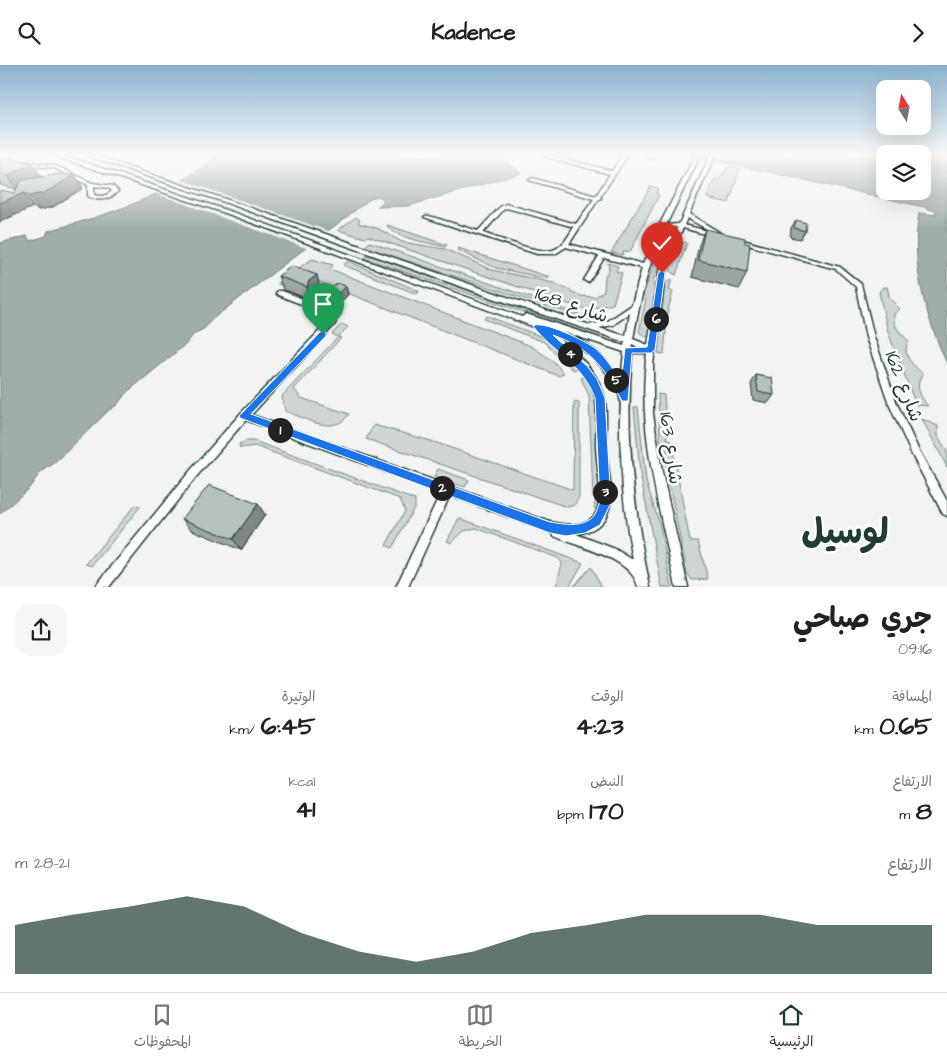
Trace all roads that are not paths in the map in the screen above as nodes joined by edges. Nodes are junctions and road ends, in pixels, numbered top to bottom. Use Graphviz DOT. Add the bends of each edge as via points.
graph roads {
  1 [pos="83,180"];
  2 [pos="132,180"];
  3 [pos="166,180"];
  4 [pos="533,180"];
  5 [pos="608,180"];
  6 [pos="686,180"];
  7 [pos="702,180"];
  8 [pos="91,184"];
  9 [pos="598,197"];
  10 [pos="686,215"];
  11 [pos="427,217"];
  12 [pos="578,226"];
  13 [pos="681,226"];
  14 [pos="662,227"];
  15 [pos="480,233"];
  16 [pos="730,239"];
  17 [pos="565,245"];
  18 [pos="602,256"];
  19 [pos="646,267"];
  20 [pos="587,280"];
  21 [pos="280,293"];
  22 [pos="636,307"];
  23 [pos="498,312"];
  24 [pos="538,326"];
  25 [pos="588,327"];
  26 [pos="630,340"];
  27 [pos="628,350"];
  28 [pos="651,350"];
  29 [pos="625,398"];
  30 [pos="244,416"];
  31 [pos="447,490"];
  32 [pos="947,511"];
  33 [pos="550,527"];
  34 [pos="643,581"];
  35 [pos="102,587"];
  36 [pos="402,587"];
  37 [pos="682,587"];
  1 -- 8 [label="street"];
  2 -- 23 [label="street, شارع 168"];
  3 -- 25 [label="street, شارع 168"];
  4 -- 9 [label="street"];
  5 -- 9 [label="street"];
  6 -- 14 [label="street"];
  7 -- 10 [label="street, شارع 163"];
  9 -- 12 [label="street"];
  10 -- 13 [label="street, شارع 163"];
  10 -- 13 [label="street" via="722,236"];
  11 -- 15 [label="street"];
  12 -- 15 [label="street" via="506,206"];
  12 -- 17 [label="street"];
  13 -- 14 [label="street"];
  13 -- 28 [label="street, شارع 163" via="662,273"];
  14 -- 19 [label="street"];
  15 -- 17 [label="street" via="542,253 558,251"];
  16 -- 32 [label="street, شارع 162" via="807,259 840,274 853,284 860,295 872,345 893,404"];
  17 -- 18 [label="street"];
  18 -- 19 [label="street"];
  18 -- 20 [label="street"];
  19 -- 22 [label="street"];
  21 -- 30 [label="street" via="327,311 333,321"];
  22 -- 25 [label="street" via="610,323"];
  22 -- 26 [label="street"];
  23 -- 24 [label="street, شارع 168"];
  23 -- 27 [label="street, شارع 168" via="538,320"];
  24 -- 29 [label="street, شارع 168" via="592,350 609,369"];
  24 -- 33 [label="street" via="584,368 596,387 601,404 604,510 596,521 581,529 566,531"];
  25 -- 26 [label="street, شارع 168"];
  26 -- 27 [label="street"];
  26 -- 28 [label="street, شارع 168"];
  27 -- 28 [label="street, شارع 168"];
  27 -- 29 [label="street"];
  28 -- 37 [label="street, شارع 163" via="649,415 663,505"];
  29 -- 34 [label="street" via="627,473"];
  30 -- 31 [label="street"];
  30 -- 35 [label="street"];
  31 -- 33 [label="street"];
  31 -- 36 [label="street"];
  33 -- 34 [label="street" via="574,539 609,549 626,560"];
}
